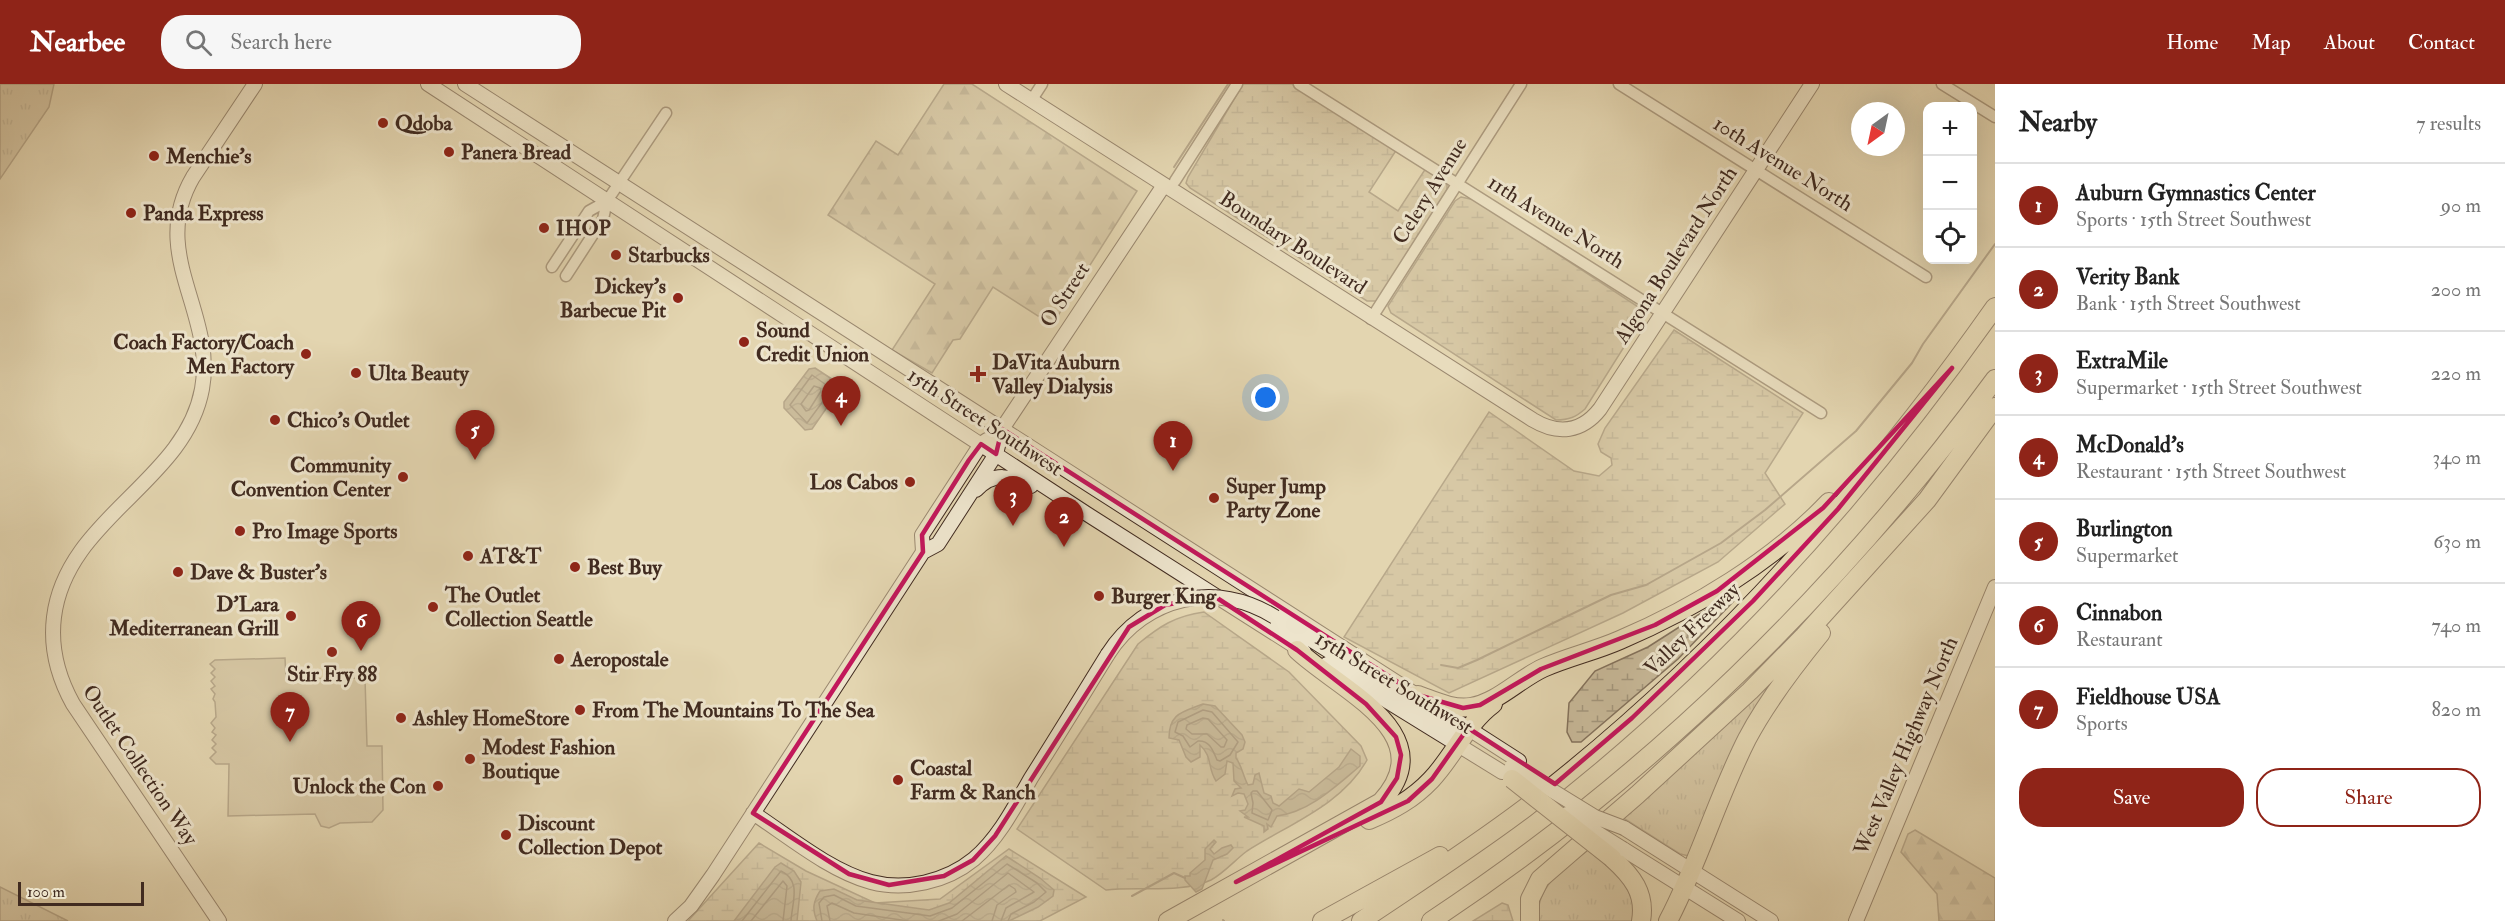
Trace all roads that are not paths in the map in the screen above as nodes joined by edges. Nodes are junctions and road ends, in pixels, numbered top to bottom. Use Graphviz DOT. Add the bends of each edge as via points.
graph roads {
  1 [pos="255,84"];
  2 [pos="428,84"];
  3 [pos="465,84"];
  4 [pos="1006,84"];
  5 [pos="1042,84"];
  6 [pos="1238,84"];
  7 [pos="1299,84"];
  8 [pos="1521,84"];
  9 [pos="1619,84"];
  10 [pos="1812,84"];
  11 [pos="1941,84"];
  12 [pos="1031,100"];
  13 [pos="666,113"];
  14 [pos="1995,117"];
  15 [pos="1757,169"];
  16 [pos="619,183"];
  17 [pos="1169,183"];
  18 [pos="1458,183"];
  19 [pos="607,201"];
  20 [pos="552,267"];
  21 [pos="566,276"];
  22 [pos="1926,277"];
  23 [pos="1995,307"];
  24 [pos="1664,313"];
  25 [pos="1371,319"];
  26 [pos="1952,368"];
  27 [pos="1995,379"];
  28 [pos="1995,407"];
  29 [pos="1821,413"];
  30 [pos="1002,429"];
  31 [pos="1561,430"];
  32 [pos="981,444"];
  33 [pos="996,454"];
  34 [pos="1927,500"];
  35 [pos="961,507"];
  36 [pos="1087,514"];
  37 [pos="923,552"];
  38 [pos="1995,587"];
  39 [pos="1297,650"];
  40 [pos="1530,675"];
  41 [pos="1418,695"];
  42 [pos="1463,736"];
  43 [pos="1511,769"];
  44 [pos="1525,808"];
  45 [pos="753,813"];
  46 [pos="1617,853"];
  47 [pos="1689,879"];
  48 [pos="1236,882"];
  49 [pos="219,921"];
  50 [pos="675,921"];
  51 [pos="1168,921"];
  52 [pos="1322,921"];
  53 [pos="1361,921"];
  54 [pos="1431,921"];
  55 [pos="1530,921"];
  56 [pos="1641,921"];
  57 [pos="1668,921"];
  58 [pos="1738,921"];
  59 [pos="1771,921"];
  60 [pos="1856,921"];
  1 -- 49 [label="main road, Outlet Collection Way" via="189,184 179,213 177,245 204,355 202,388 195,412 176,447 96,531 73,562 60,589 52,641 59,675 73,704"];
  2 -- 19 [label="main road, 15th Street Southwest"];
  3 -- 16 [label="main road, 15th Street Southwest"];
  4 -- 12 [label="main road, Boundary Boulevard"];
  5 -- 12 [label="street"];
  6 -- 17 [label="street"];
  7 -- 18 [label="street, 11th Avenue North"];
  8 -- 18 [label="street, Celery Avenue"];
  9 -- 15 [label="street, 10th Avenue North"];
  10 -- 15 [label="main road, Algona Boulevard North"];
  11 -- 14 [label="street"];
  12 -- 17 [label="main road, Boundary Boulevard"];
  13 -- 16 [label="street"];
  15 -- 22 [label="street, 10th Avenue North"];
  15 -- 24 [label="main road, Algona Boulevard North"];
  16 -- 19 [label="street"];
  16 -- 30 [label="main road, 15th Street Southwest"];
  17 -- 25 [label="main road, Boundary Boulevard"];
  17 -- 30 [label="main road, O Street"];
  18 -- 24 [label="street, 11th Avenue North"];
  18 -- 25 [label="street, Celery Avenue"];
  19 -- 20 [label="street" via="589,211"];
  19 -- 21 [label="street" via="603,219"];
  19 -- 32 [label="main road, 15th Street Southwest"];
  23 -- 26 [label="highway, Valley Freeway"];
  24 -- 29 [label="street, 11th Avenue North"];
  24 -- 31 [label="main road, Algona Boulevard North" via="1595,416 1575,429"];
  25 -- 31 [label="main road, Boundary Boulevard" via="1533,420"];
  26 -- 40 [label="highway" via="1823,508 1759,561 1717,591 1655,625"];
  26 -- 44 [label="highway, Valley Freeway" via="1838,508 1753,601 1632,718"];
  27 -- 54 [label="highway" via="1876,529 1739,673 1564,825"];
  28 -- 34 [label="highway"];
  30 -- 32 [label="main road, O Street"];
  30 -- 33 [label="main road, O Street"];
  30 -- 41 [label="main road, 15th Street Southwest"];
  32 -- 33 [label="main road, 15th Street Southwest"];
  32 -- 37 [label="main road" via="922,535"];
  33 -- 35 [label="main road"];
  33 -- 36 [label="main road, 15th Street Southwest"];
  34 -- 47 [label="highway" via="1767,706 1737,761"];
  34 -- 55 [label="highway" via="1750,692 1546,873 1532,892"];
  35 -- 36 [label="main road" via="984,482 1007,476"];
  35 -- 37 [label="main road" via="938,544"];
  36 -- 39 [label="main road, 15th Street Southwest"];
  37 -- 45 [label="main road"];
  38 -- 60 [label="main road, West Valley Highway North"];
  39 -- 42 [label="main road, 15th Street Southwest"];
  39 -- 48 [label="highway" via="1381,717 1396,737 1400,771 1381,802"];
  40 -- 41 [label="highway" via="1472,707 1453,707"];
  40 -- 42 [label="highway" via="1489,706"];
  41 -- 42 [label="main road, 15th Street Southwest"];
  42 -- 43 [label="main road, 15th Street Southwest"];
  42 -- 43 [label="main road, 15th Street Southwest"];
  42 -- 45 [label="main road, bridge" via="1254,605 1215,596 1188,598 1165,605 1137,621 1121,636 1003,825 979,855 958,870 914,884 870,882 837,867"];
  42 -- 48 [label="highway" via="1432,779 1400,805"];
  43 -- 46 [label="highway, bridge"];
  43 -- 47 [label="main road, 15th Street Southwest, bridge" via="1624,828"];
  44 -- 52 [label="highway"];
  44 -- 53 [label="highway, Valley Freeway"];
  45 -- 50 [label="main road" via="698,896"];
  46 -- 47 [label="main road, 15th Street Southwest"];
  46 -- 56 [label="highway" via="1636,882"];
  47 -- 57 [label="highway"];
  47 -- 58 [label="main road, 15th Street Southwest"];
  47 -- 59 [label="main road, 15th Street Southwest"];
  48 -- 51 [label="highway"];
}
